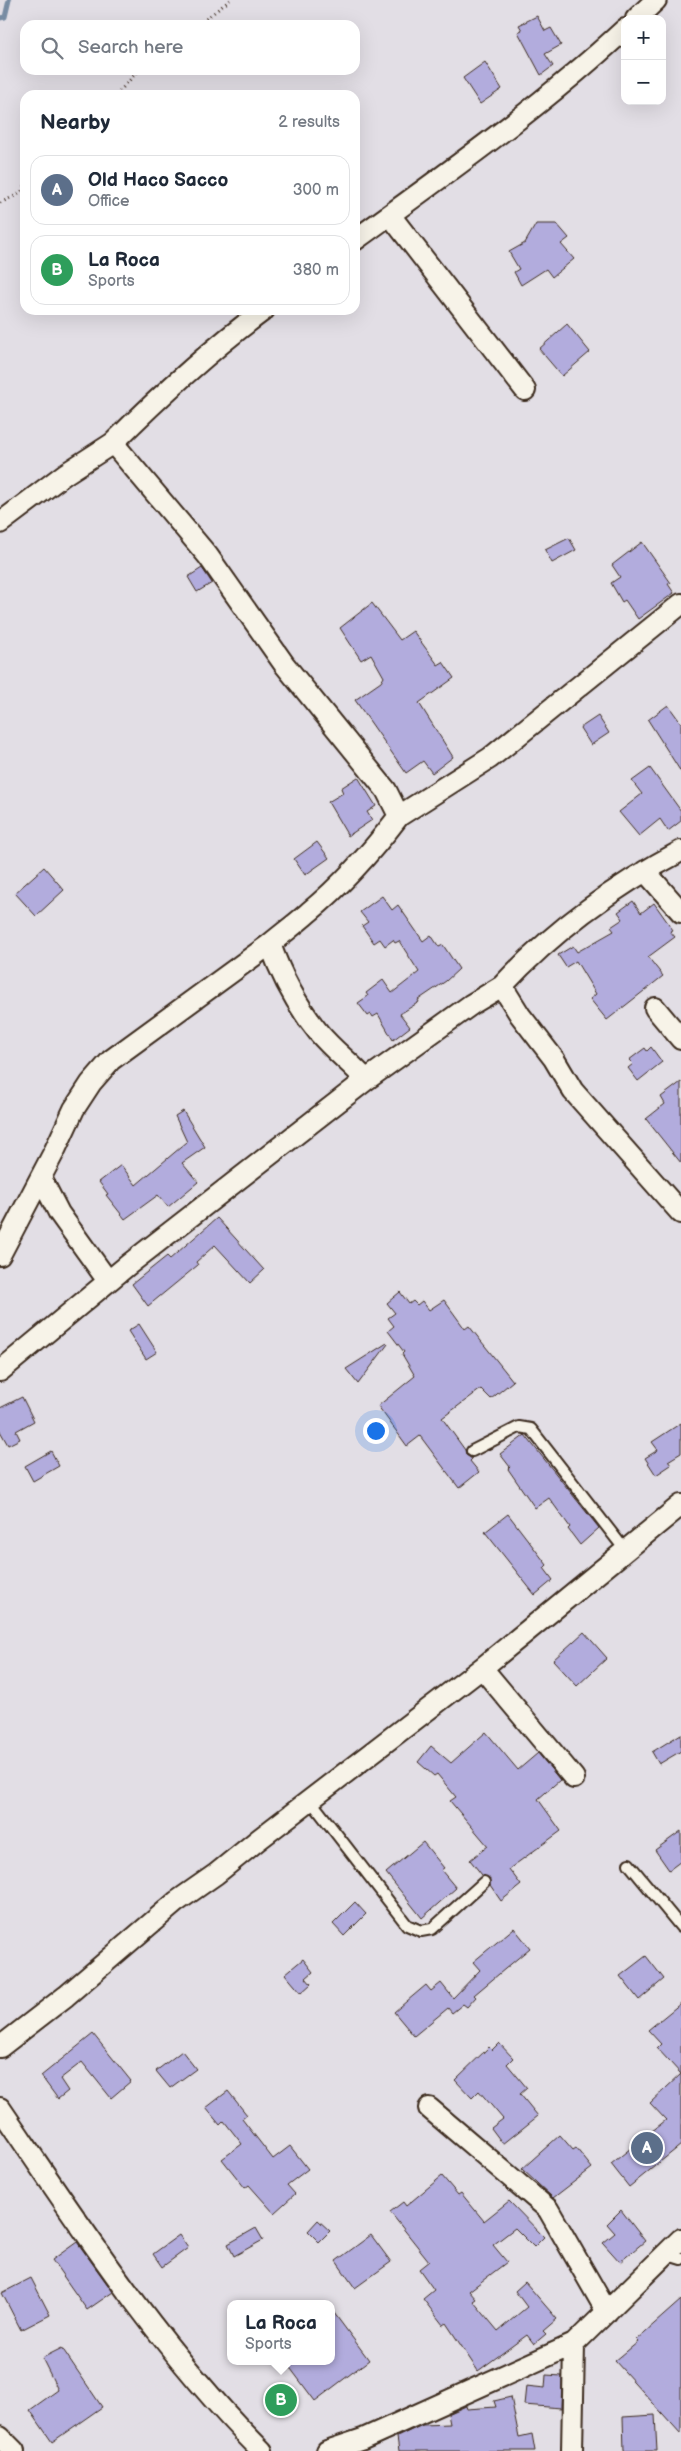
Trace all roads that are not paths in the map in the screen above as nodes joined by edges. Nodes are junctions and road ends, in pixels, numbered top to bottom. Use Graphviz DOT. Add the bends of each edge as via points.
graph roads {
  1 [pos="656,0"];
  2 [pos="640,15"];
  3 [pos="621,32"];
  4 [pos="390,215"];
  5 [pos="360,236"];
  6 [pos="257,315"];
  7 [pos="525,390"];
  8 [pos="113,443"];
  9 [pos="0,523"];
  10 [pos="681,604"];
  11 [pos="399,816"];
  12 [pos="681,851"];
  13 [pos="646,871"];
  14 [pos="681,912"];
  15 [pos="270,944"];
  16 [pos="502,986"];
  17 [pos="655,1008"];
  18 [pos="681,1039"];
  19 [pos="366,1080"];
  20 [pos="41,1178"];
  21 [pos="681,1213"];
  22 [pos="3,1241"];
  23 [pos="108,1281"];
  24 [pos="0,1372"];
  25 [pos="472,1451"];
  26 [pos="681,1505"];
  27 [pos="626,1550"];
  28 [pos="482,1668"];
  29 [pos="574,1778"];
  30 [pos="311,1801"];
  31 [pos="629,1864"];
  32 [pos="484,1882"];
  33 [pos="681,1928"];
  34 [pos="0,2047"];
  35 [pos="0,2108"];
  36 [pos="429,2108"];
  37 [pos="681,2239"];
  38 [pos="672,2256"];
  39 [pos="607,2312"];
  40 [pos="574,2344"];
  41 [pos="0,2436"];
  42 [pos="14,2451"];
  43 [pos="262,2451"];
  44 [pos="327,2451"];
  45 [pos="572,2451"];
  1 -- 2 [label="street"];
  3 -- 4 [label="street" via="561,85"];
  4 -- 5 [label="street"];
  4 -- 7 [label="street"];
  6 -- 8 [label="street" via="155,401"];
  8 -- 9 [label="street"];
  8 -- 11 [label="street" via="208,556 284,664 386,790"];
  10 -- 11 [label="street" via="490,758"];
  11 -- 15 [label="street" via="377,844 329,893"];
  12 -- 13 [label="street"];
  13 -- 14 [label="street"];
  13 -- 16 [label="street" via="584,912 544,944"];
  15 -- 19 [label="street" via="291,989 318,1031"];
  15 -- 20 [label="street" via="111,1060 74,1109"];
  16 -- 19 [label="street"];
  16 -- 21 [label="street" via="573,1091"];
  17 -- 18 [label="street"];
  19 -- 23 [label="street"];
  20 -- 22 [label="street"];
  20 -- 23 [label="street" via="59,1213"];
  23 -- 24 [label="street"];
  25 -- 27 [label="lane" via="519,1428 531,1429"];
  26 -- 27 [label="street"];
  27 -- 28 [label="street"];
  28 -- 29 [label="street"];
  28 -- 30 [label="street"];
  30 -- 32 [label="lane" via="407,1925 422,1931 432,1929"];
  30 -- 34 [label="street" via="176,1902 66,1996"];
  31 -- 33 [label="lane"];
  35 -- 43 [label="street" via="156,2330"];
  36 -- 39 [label="street" via="548,2209"];
  37 -- 38 [label="street"];
  38 -- 39 [label="street"];
  39 -- 40 [label="street"];
  40 -- 44 [label="street" via="363,2439"];
  40 -- 45 [label="street"];
  41 -- 42 [label="street"];
}
